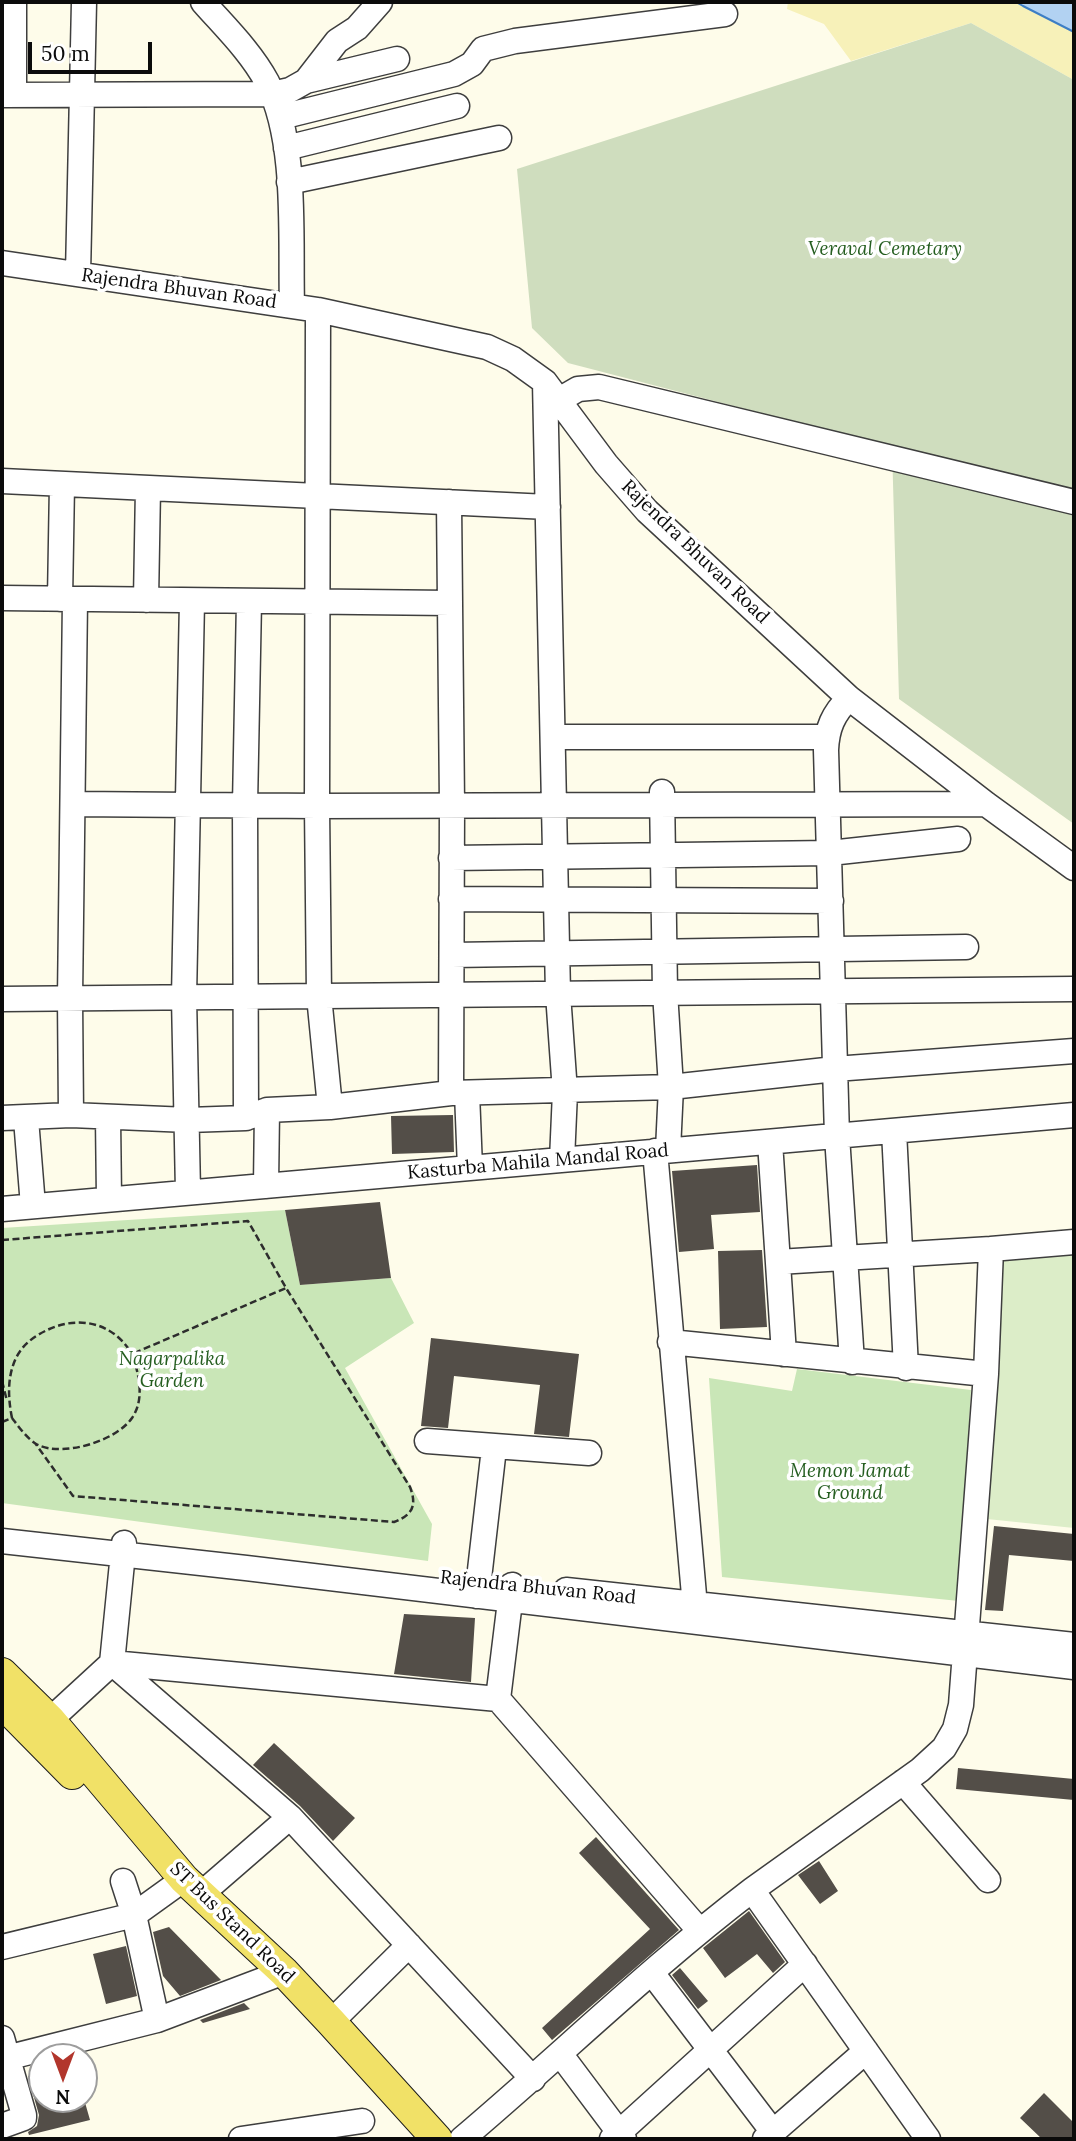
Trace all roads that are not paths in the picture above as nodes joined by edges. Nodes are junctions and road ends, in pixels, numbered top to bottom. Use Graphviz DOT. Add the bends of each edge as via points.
graph roads {
  1 [pos="14,2"];
  2 [pos="84,2"];
  3 [pos="203,2"];
  4 [pos="380,2"];
  5 [pos="725,14"];
  6 [pos="397,60"];
  7 [pos="306,81"];
  8 [pos="272,94"];
  9 [pos="8,95"];
  10 [pos="84,95"];
  11 [pos="457,106"];
  12 [pos="281,117"];
  13 [pos="499,138"];
  14 [pos="286,148"];
  15 [pos="289,183"];
  16 [pos="2,263"];
  17 [pos="78,275"];
  18 [pos="292,306"];
  19 [pos="318,310"];
  20 [pos="552,391"];
  21 [pos="2,481"];
  22 [pos="62,484"];
  23 [pos="148,488"];
  24 [pos="318,496"];
  25 [pos="449,502"];
  26 [pos="1074,502"];
  27 [pos="548,507"];
  28 [pos="2,598"];
  29 [pos="68,599"];
  30 [pos="146,600"];
  31 [pos="192,600"];
  32 [pos="249,601"];
  33 [pos="317,602"];
  34 [pos="450,603"];
  35 [pos="849,698"];
  36 [pos="553,737"];
  37 [pos="826,737"];
  38 [pos="662,798"];
  39 [pos="73,804"];
  40 [pos="829,804"];
  41 [pos="986,804"];
  42 [pos="188,805"];
  43 [pos="245,805"];
  44 [pos="452,805"];
  45 [pos="554,805"];
  46 [pos="317,806"];
  47 [pos="958,839"];
  48 [pos="830,853"];
  49 [pos="663,855"];
  50 [pos="555,856"];
  51 [pos="451,858"];
  52 [pos="1074,868"];
  53 [pos="451,899"];
  54 [pos="556,900"];
  55 [pos="663,900"];
  56 [pos="831,901"];
  57 [pos="966,947"];
  58 [pos="832,949"];
  59 [pos="664,951"];
  60 [pos="557,953"];
  61 [pos="452,954"];
  62 [pos="1074,989"];
  63 [pos="834,991"];
  64 [pos="665,992"];
  65 [pos="558,993"];
  66 [pos="451,995"];
  67 [pos="245,996"];
  68 [pos="319,996"];
  69 [pos="184,997"];
  70 [pos="70,998"];
  71 [pos="2,999"];
  72 [pos="1074,1051"];
  73 [pos="835,1069"];
  74 [pos="671,1087"];
  75 [pos="565,1092"];
  76 [pos="459,1093"];
  77 [pos="330,1107"];
  78 [pos="256,1114"];
  79 [pos="71,1115"];
  80 [pos="1074,1115"];
  81 [pos="108,1118"];
  82 [pos="14,1119"];
  83 [pos="188,1120"];
  84 [pos="894,1131"];
  85 [pos="837,1136"];
  86 [pos="770,1142"];
  87 [pos="661,1151"];
  88 [pos="562,1160"];
  89 [pos="470,1168"];
  90 [pos="265,1186"];
  91 [pos="188,1192"];
  92 [pos="109,1199"];
  93 [pos="33,1206"];
  94 [pos="2,1209"];
  95 [pos="1074,1242"];
  96 [pos="991,1249"];
  97 [pos="900,1254"];
  98 [pos="844,1257"];
  99 [pos="778,1262"];
  100 [pos="670,1342"];
  101 [pos="785,1354"];
  102 [pos="852,1362"];
  103 [pos="906,1368"];
  104 [pos="986,1374"];
  105 [pos="427,1441"];
  106 [pos="494,1447"];
  107 [pos="589,1453"];
  108 [pos="2,1527"];
  109 [pos="2,1541"];
  110 [pos="124,1549"];
  111 [pos="478,1589"];
  112 [pos="511,1593"];
  113 [pos="696,1614"];
  114 [pos="966,1644"];
  115 [pos="1074,1644"];
  116 [pos="112,1663"];
  117 [pos="1074,1667"];
  118 [pos="2,1672"];
  119 [pos="498,1699"];
  120 [pos="2,1703"];
  121 [pos="50,1720"];
  122 [pos="904,1782"];
  123 [pos="290,1817"];
  124 [pos="988,1880"];
  125 [pos="123,1881"];
  126 [pos="185,1888"];
  127 [pos="752,1890"];
  128 [pos="134,1915"];
  129 [pos="699,1930"];
  130 [pos="409,1945"];
  131 [pos="2,1947"];
  132 [pos="805,1964"];
  133 [pos="652,1973"];
  134 [pos="274,1976"];
  135 [pos="157,2020"];
  136 [pos="331,2021"];
  137 [pos="710,2050"];
  138 [pos="4,2051"];
  139 [pos="866,2051"];
  140 [pos="561,2055"];
  141 [pos="533,2079"];
  142 [pos="362,2121"];
  143 [pos="2,2126"];
  144 [pos="918,2135"];
  145 [pos="769,2136"];
  146 [pos="619,2137"];
  147 [pos="241,2139"];
  148 [pos="414,2139"];
  149 [pos="437,2139"];
  150 [pos="462,2139"];
  1 -- 9 [label="street"];
  2 -- 10 [label="street"];
  3 -- 8 [label="street" via="252,58"];
  4 -- 7 [label="street" via="357,28 337,41"];
  5 -- 12 [label="street" via="515,40 483,49 472,64 454,74"];
  6 -- 7 [label="street"];
  7 -- 8 [label="street"];
  8 -- 10 [label="street"];
  8 -- 12 [label="street"];
  9 -- 10 [label="street"];
  10 -- 17 [label="street"];
  11 -- 14 [label="street"];
  12 -- 14 [label="street"];
  13 -- 15 [label="street"];
  14 -- 15 [label="street"];
  15 -- 18 [label="street"];
  16 -- 17 [label="street, Rajendra Bhuvan Road"];
  17 -- 18 [label="street, Rajendra Bhuvan Road"];
  18 -- 19 [label="street, Rajendra Bhuvan Road"];
  19 -- 20 [label="street, Rajendra Bhuvan Road" via="487,347 513,359"];
  19 -- 24 [label="street"];
  20 -- 26 [label="street" via="599,387"];
  20 -- 27 [label="street"];
  20 -- 35 [label="street, Rajendra Bhuvan Road" via="647,511"];
  21 -- 22 [label="street"];
  22 -- 23 [label="street"];
  22 -- 29 [label="street"];
  23 -- 24 [label="street"];
  23 -- 30 [label="street"];
  24 -- 25 [label="street"];
  24 -- 33 [label="street"];
  25 -- 27 [label="street"];
  25 -- 34 [label="street"];
  27 -- 36 [label="street"];
  28 -- 29 [label="street"];
  29 -- 30 [label="street"];
  29 -- 39 [label="street"];
  30 -- 31 [label="street"];
  31 -- 32 [label="street"];
  31 -- 42 [label="street"];
  32 -- 33 [label="street"];
  32 -- 43 [label="street"];
  33 -- 34 [label="street"];
  33 -- 46 [label="street"];
  34 -- 44 [label="street"];
  35 -- 37 [label="street" via="834,716"];
  35 -- 41 [label="street, Rajendra Bhuvan Road"];
  36 -- 37 [label="street"];
  36 -- 45 [label="street"];
  37 -- 40 [label="street"];
  38 -- 40 [label="street"];
  38 -- 45 [label="street"];
  38 -- 49 [label="street"];
  39 -- 42 [label="street"];
  39 -- 70 [label="street"];
  40 -- 41 [label="street"];
  40 -- 48 [label="street"];
  41 -- 52 [label="street, Rajendra Bhuvan Road"];
  42 -- 43 [label="street"];
  42 -- 69 [label="street"];
  43 -- 46 [label="street"];
  43 -- 67 [label="street"];
  44 -- 45 [label="street"];
  44 -- 46 [label="street"];
  44 -- 51 [label="street"];
  45 -- 50 [label="street"];
  46 -- 68 [label="street"];
  47 -- 48 [label="street"];
  48 -- 49 [label="street"];
  48 -- 56 [label="street"];
  49 -- 50 [label="street"];
  49 -- 55 [label="street"];
  50 -- 51 [label="street"];
  50 -- 54 [label="street"];
  51 -- 53 [label="street"];
  53 -- 54 [label="street"];
  53 -- 61 [label="street"];
  54 -- 55 [label="street"];
  54 -- 60 [label="street"];
  55 -- 56 [label="street"];
  55 -- 59 [label="street"];
  56 -- 58 [label="street"];
  57 -- 58 [label="street"];
  58 -- 59 [label="street"];
  58 -- 63 [label="street"];
  59 -- 60 [label="street"];
  59 -- 64 [label="street"];
  60 -- 61 [label="street"];
  60 -- 65 [label="street"];
  61 -- 66 [label="street"];
  62 -- 63 [label="street"];
  63 -- 64 [label="street"];
  63 -- 73 [label="street"];
  64 -- 65 [label="street"];
  64 -- 74 [label="street"];
  65 -- 66 [label="street"];
  65 -- 75 [label="street"];
  66 -- 68 [label="street"];
  66 -- 76 [label="street"];
  67 -- 68 [label="street"];
  67 -- 69 [label="street"];
  67 -- 78 [label="street"];
  68 -- 77 [label="street"];
  69 -- 70 [label="street"];
  69 -- 83 [label="street"];
  70 -- 71 [label="street"];
  70 -- 79 [label="street"];
  72 -- 73 [label="street"];
  73 -- 74 [label="street"];
  73 -- 85 [label="street"];
  74 -- 75 [label="street"];
  74 -- 87 [label="street"];
  75 -- 76 [label="street"];
  75 -- 88 [label="street"];
  76 -- 77 [label="street"];
  76 -- 89 [label="street"];
  77 -- 78 [label="street"];
  78 -- 83 [label="street"];
  78 -- 90 [label="street"];
  79 -- 81 [label="street"];
  79 -- 82 [label="street"];
  80 -- 84 [label="street, Kasturba Mahila Mandal Road"];
  81 -- 83 [label="street"];
  81 -- 92 [label="street"];
  82 -- 93 [label="street"];
  83 -- 91 [label="street"];
  84 -- 85 [label="street, Kasturba Mahila Mandal Road"];
  84 -- 97 [label="street"];
  85 -- 86 [label="street, Kasturba Mahila Mandal Road"];
  85 -- 98 [label="street"];
  86 -- 87 [label="street, Kasturba Mahila Mandal Road"];
  86 -- 99 [label="street"];
  87 -- 88 [label="street, Kasturba Mahila Mandal Road"];
  87 -- 100 [label="street"];
  88 -- 89 [label="street, Kasturba Mahila Mandal Road"];
  89 -- 90 [label="street, Kasturba Mahila Mandal Road"];
  90 -- 91 [label="street, Kasturba Mahila Mandal Road"];
  91 -- 92 [label="street, Kasturba Mahila Mandal Road"];
  92 -- 93 [label="street, Kasturba Mahila Mandal Road"];
  93 -- 94 [label="street, Kasturba Mahila Mandal Road"];
  95 -- 96 [label="street"];
  96 -- 97 [label="street"];
  96 -- 104 [label="street"];
  97 -- 98 [label="street"];
  97 -- 103 [label="street"];
  98 -- 99 [label="street"];
  98 -- 102 [label="street"];
  99 -- 101 [label="street"];
  100 -- 101 [label="street"];
  100 -- 113 [label="street"];
  101 -- 102 [label="street"];
  102 -- 103 [label="street"];
  103 -- 104 [label="street"];
  104 -- 114 [label="street"];
  105 -- 106 [label="street"];
  106 -- 107 [label="street"];
  106 -- 111 [label="street"];
  108 -- 110 [label="street"];
  109 -- 110 [label="street"];
  110 -- 111 [label="street, Rajendra Bhuvan Road"];
  110 -- 116 [label="street"];
  111 -- 112 [label="street, Rajendra Bhuvan Road"];
  112 -- 113 [label="street, Rajendra Bhuvan Road"];
  112 -- 119 [label="street"];
  113 -- 114 [label="street, Rajendra Bhuvan Road"];
  114 -- 115 [label="street"];
  114 -- 117 [label="street"];
  114 -- 122 [label="street" via="955,1729 944,1748"];
  116 -- 119 [label="street"];
  116 -- 121 [label="street"];
  116 -- 123 [label="street"];
  118 -- 121 [label="main road, ST Bus Stand Road"];
  119 -- 129 [label="street"];
  120 -- 126 [label="main road, ST Bus Stand Road"];
  121 -- 126 [label="main road, ST Bus Stand Road"];
  122 -- 124 [label="street"];
  122 -- 127 [label="street"];
  123 -- 126 [label="street"];
  123 -- 130 [label="street"];
  125 -- 128 [label="street"];
  126 -- 128 [label="street"];
  126 -- 134 [label="main road, ST Bus Stand Road"];
  127 -- 129 [label="street"];
  127 -- 132 [label="street"];
  128 -- 131 [label="street"];
  128 -- 135 [label="street"];
  129 -- 133 [label="street"];
  130 -- 136 [label="street"];
  130 -- 141 [label="street"];
  132 -- 137 [label="street"];
  132 -- 139 [label="street"];
  133 -- 137 [label="street"];
  133 -- 140 [label="street"];
  134 -- 135 [label="street"];
  134 -- 136 [label="main road, ST Bus Stand Road"];
  134 -- 148 [label="main road, ST Bus Stand Road"];
  135 -- 138 [label="street"];
  136 -- 149 [label="main road, ST Bus Stand Road"];
  137 -- 145 [label="street"];
  137 -- 146 [label="street"];
  138 -- 143 [label="street" via="24,2118"];
  139 -- 144 [label="street"];
  139 -- 145 [label="street"];
  140 -- 141 [label="street"];
  140 -- 146 [label="street"];
  141 -- 150 [label="street"];
  142 -- 147 [label="street"];
}
